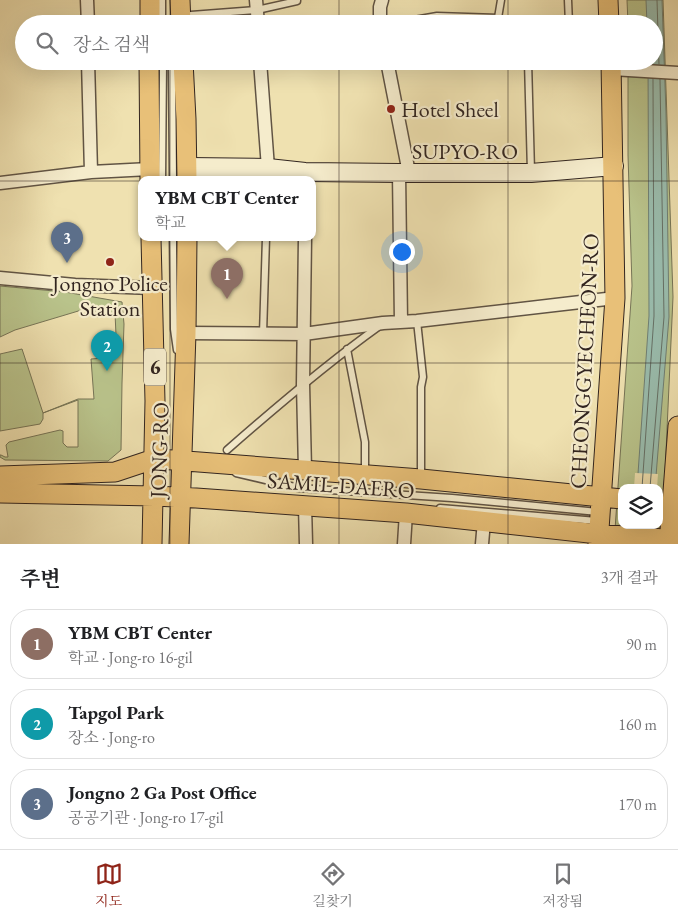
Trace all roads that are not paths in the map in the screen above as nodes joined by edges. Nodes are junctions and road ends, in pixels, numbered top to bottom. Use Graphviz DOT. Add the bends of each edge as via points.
graph roads {
  1 [pos="87,0"];
  2 [pos="150,0"];
  3 [pos="162,0"];
  4 [pos="180,0"];
  5 [pos="296,0"];
  6 [pos="382,0"];
  7 [pos="501,0"];
  8 [pos="568,0"];
  9 [pos="608,0"];
  10 [pos="256,5"];
  11 [pos="88,15"];
  12 [pos="150,15"];
  13 [pos="162,15"];
  14 [pos="184,15"];
  15 [pos="209,15"];
  16 [pos="380,15"];
  17 [pos="498,15"];
  18 [pos="569,15"];
  19 [pos="609,15"];
  20 [pos="88,70"];
  21 [pos="149,70"];
  22 [pos="162,70"];
  23 [pos="172,70"];
  24 [pos="183,70"];
  25 [pos="261,70"];
  26 [pos="388,70"];
  27 [pos="528,70"];
  28 [pos="612,70"];
  29 [pos="659,70"];
  30 [pos="678,72"];
  31 [pos="614,166"];
  32 [pos="268,171"];
  33 [pos="91,172"];
  34 [pos="404,173"];
  35 [pos="186,174"];
  36 [pos="531,174"];
  37 [pos="141,176"];
  38 [pos="154,176"];
  39 [pos="154,176"];
  40 [pos="173,176"];
  41 [pos="305,176"];
  42 [pos="0,183"];
  43 [pos="173,241"];
  44 [pos="186,241"];
  45 [pos="266,241"];
  46 [pos="305,241"];
  47 [pos="155,242"];
  48 [pos="0,278"];
  49 [pos="152,285"];
  50 [pos="615,298"];
  51 [pos="417,321"];
  52 [pos="401,322"];
  53 [pos="383,323"];
  54 [pos="186,333"];
  55 [pos="263,334"];
  56 [pos="304,334"];
  57 [pos="347,349"];
  58 [pos="303,384"];
  59 [pos="185,401"];
  60 [pos="678,435"];
  61 [pos="227,450"];
  62 [pos="154,459"];
  63 [pos="181,460"];
  64 [pos="305,470"];
  65 [pos="365,475"];
  66 [pos="0,476"];
  67 [pos="421,479"];
  68 [pos="0,493"];
  69 [pos="154,496"];
  70 [pos="181,497"];
  71 [pos="364,503"];
  72 [pos="667,503"];
  73 [pos="280,504"];
  74 [pos="305,506"];
  75 [pos="430,507"];
  76 [pos="406,512"];
  77 [pos="606,518"];
  78 [pos="484,521"];
  79 [pos="159,525"];
  80 [pos="668,540"];
  81 [pos="152,544"];
  82 [pos="179,544"];
  83 [pos="306,544"];
  84 [pos="404,544"];
  85 [pos="482,544"];
  1 -- 11 [label="street"];
  2 -- 12 [label="main road"];
  3 -- 13 [label="lane"];
  4 -- 14 [label="main road"];
  5 -- 10 [label="lane"];
  6 -- 16 [label="street"];
  7 -- 17 [label="lane"];
  8 -- 18 [label="lane"];
  9 -- 19 [label="main road"];
  10 -- 15 [label="lane"];
  20 -- 33 [label="street"];
  21 -- 38 [label="main road"];
  22 -- 39 [label="lane"];
  23 -- 40 [label="lane"];
  24 -- 35 [label="main road"];
  25 -- 32 [label="street"];
  26 -- 34 [label="street"];
  27 -- 36 [label="lane, SUPYO-RO"];
  28 -- 31 [label="main road, CHEONGGYECHEON-RO"];
  29 -- 30 [label="street"];
  31 -- 36 [label="street, SUPYO-RO"];
  31 -- 50 [label="main road, CHEONGGYECHEON-RO"];
  32 -- 35 [label="street, SUPYO-RO"];
  32 -- 41 [label="street, SUPYO-RO"];
  33 -- 37 [label="street"];
  33 -- 42 [label="street"];
  34 -- 36 [label="street, SUPYO-RO"];
  34 -- 41 [label="street, SUPYO-RO"];
  34 -- 52 [label="street, SUPYO-RO"];
  43 -- 59 [label="lane" via="174,329"];
  44 -- 54 [label="main road, JONG-RO / 6"];
  45 -- 55 [label="lane"];
  46 -- 56 [label="street"];
  47 -- 49 [label="main road, JONG-RO / 6"];
  48 -- 49 [label="street" via="75,285"];
  49 -- 62 [label="main road, JONG-RO / 6"];
  50 -- 51 [label="street"];
  50 -- 77 [label="main road, CHEONGGYECHEON-RO"];
  51 -- 52 [label="street"];
  51 -- 67 [label="lane, SAMIL-DAERO" via="423,377"];
  52 -- 53 [label="street"];
  53 -- 56 [label="street"];
  53 -- 57 [label="lane"];
  54 -- 55 [label="street"];
  54 -- 59 [label="main road, JONG-RO / 6"];
  55 -- 56 [label="street"];
  56 -- 58 [label="street, SAMIL-DAERO"];
  57 -- 58 [label="lane"];
  57 -- 65 [label="lane, SAMIL-DAERO" via="365,442"];
  58 -- 61 [label="lane"];
  58 -- 64 [label="street, SAMIL-DAERO"];
  59 -- 63 [label="main road, JONG-RO / 6"];
  60 -- 72 [label="main road"];
  62 -- 63 [label="main road, SAMIL-DAERO"];
  62 -- 66 [label="main road, SAMIL-DAERO" via="115,472"];
  62 -- 69 [label="main road, JONG-RO / 6"];
  63 -- 64 [label="main road, SAMIL-DAERO"];
  63 -- 70 [label="main road, JONG-RO / 6"];
  63 -- 77 [label="lane" via="300,488 452,498"];
  64 -- 65 [label="main road, SAMIL-DAERO"];
  65 -- 67 [label="main road, SAMIL-DAERO"];
  67 -- 77 [label="main road, SAMIL-DAERO"];
  68 -- 69 [label="main road, SAMIL-DAERO"];
  69 -- 70 [label="main road, SAMIL-DAERO"];
  69 -- 79 [label="lane"];
  69 -- 81 [label="main road, JONG-RO / 6"];
  70 -- 73 [label="main road, SAMIL-DAERO"];
  70 -- 82 [label="main road, JONG-RO / 6"];
  71 -- 73 [label="lane" via="308,500"];
  72 -- 80 [label="main road"];
  73 -- 74 [label="main road, SAMIL-DAERO"];
  74 -- 76 [label="main road, SAMIL-DAERO"];
  74 -- 83 [label="street"];
  75 -- 77 [label="lane"];
  76 -- 78 [label="main road, SAMIL-DAERO"];
  76 -- 84 [label="street"];
  77 -- 78 [label="main road, SAMIL-DAERO"];
  77 -- 80 [label="main road, SAMIL-DAERO"];
  78 -- 85 [label="street"];
}
